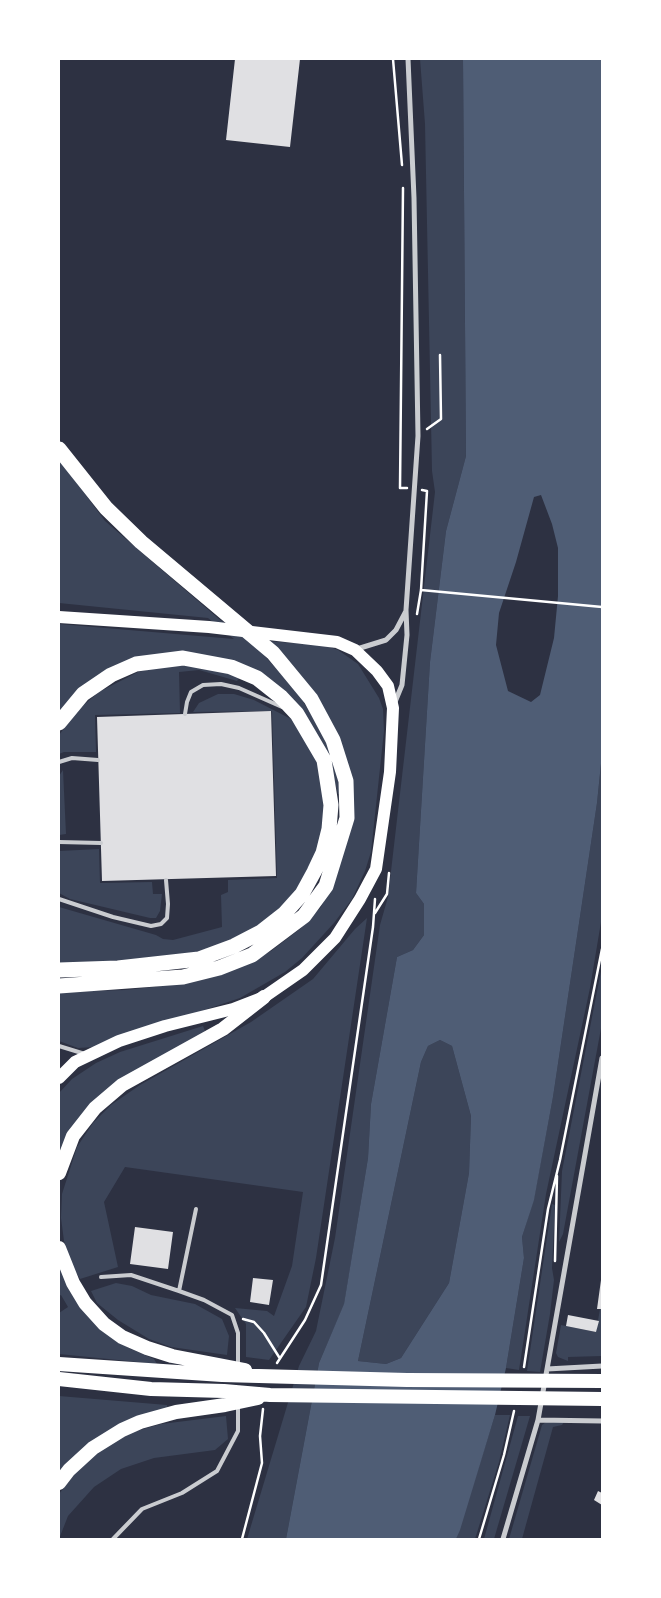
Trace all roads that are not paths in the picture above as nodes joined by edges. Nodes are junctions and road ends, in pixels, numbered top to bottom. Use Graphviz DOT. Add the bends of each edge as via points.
graph roads {
  1 [pos="408,59"];
  2 [pos="59,449"];
  3 [pos="406,610"];
  4 [pos="59,617"];
  5 [pos="355,650"];
  6 [pos="393,708"];
  7 [pos="185,714"];
  8 [pos="296,714"];
  9 [pos="59,723"];
  10 [pos="98,760"];
  11 [pos="59,762"];
  12 [pos="59,842"];
  13 [pos="101,843"];
  14 [pos="166,880"];
  15 [pos="59,899"];
  16 [pos="59,970"];
  17 [pos="59,986"];
  18 [pos="264,997"];
  19 [pos="59,1046"];
  20 [pos="89,1054"];
  21 [pos="602,1058"];
  22 [pos="59,1078"];
  23 [pos="59,1173"];
  24 [pos="196,1209"];
  25 [pos="59,1248"];
  26 [pos="101,1277"];
  27 [pos="179,1291"];
  28 [pos="59,1364"];
  29 [pos="602,1366"];
  30 [pos="221,1369"];
  31 [pos="547,1369"];
  32 [pos="59,1380"];
  33 [pos="602,1381"];
  34 [pos="267,1398"];
  35 [pos="602,1399"];
  36 [pos="538,1420"];
  37 [pos="602,1421"];
  38 [pos="59,1484"];
  39 [pos="113,1539"];
  40 [pos="503,1539"];
  1 -- 3 [label="street" via="418,436"];
  2 -- 17 [label="highway" via="106,508 141,542 273,653 311,699 333,740 346,782 347,818 326,886 304,916 252,955 183,977"];
  3 -- 5 [label="street" via="396,630 386,640"];
  3 -- 6 [label="street" via="402,685"];
  4 -- 5 [label="main road" via="319,638"];
  5 -- 6 [label="main road" via="388,686"];
  6 -- 18 [label="main road" via="390,772 376,869 335,938 303,970"];
  7 -- 8 [label="lane" via="191,692 203,685 221,684 239,688"];
  8 -- 9 [label="highway" via="257,678 232,667 183,658 136,664 111,675 83,694"];
  8 -- 16 [label="highway" via="324,760 330,805 329,829 324,853 302,894 284,914 261,932 234,946 199,958 127,967"];
  10 -- 11 [label="lane" via="72,758"];
  12 -- 13 [label="lane"];
  14 -- 15 [label="lane" via="166,918 162,924 151,926"];
  18 -- 20 [label="main road" via="233,1009 165,1026"];
  18 -- 23 [label="highway" via="223,1029 108,1096 73,1136"];
  19 -- 20 [label="lane"];
  20 -- 22 [label="main road"];
  21 -- 31 [label="street"];
  24 -- 27 [label="lane"];
  25 -- 30 [label="highway" via="85,1303 110,1328 148,1348"];
  26 -- 27 [label="lane" via="131,1275"];
  27 -- 39 [label="lane" via="204,1300 232,1316 238,1333 238,1431 217,1471 182,1492 142,1509"];
  28 -- 30 [label="highway"];
  29 -- 31 [label="street"];
  30 -- 33 [label="highway" via="407,1380"];
  31 -- 36 [label="street"];
  32 -- 34 [label="highway" via="151,1389 224,1390"];
  34 -- 35 [label="highway"];
  34 -- 38 [label="highway" via="176,1412 140,1422 82,1457"];
  36 -- 37 [label="street"];
  36 -- 40 [label="street"];
}
